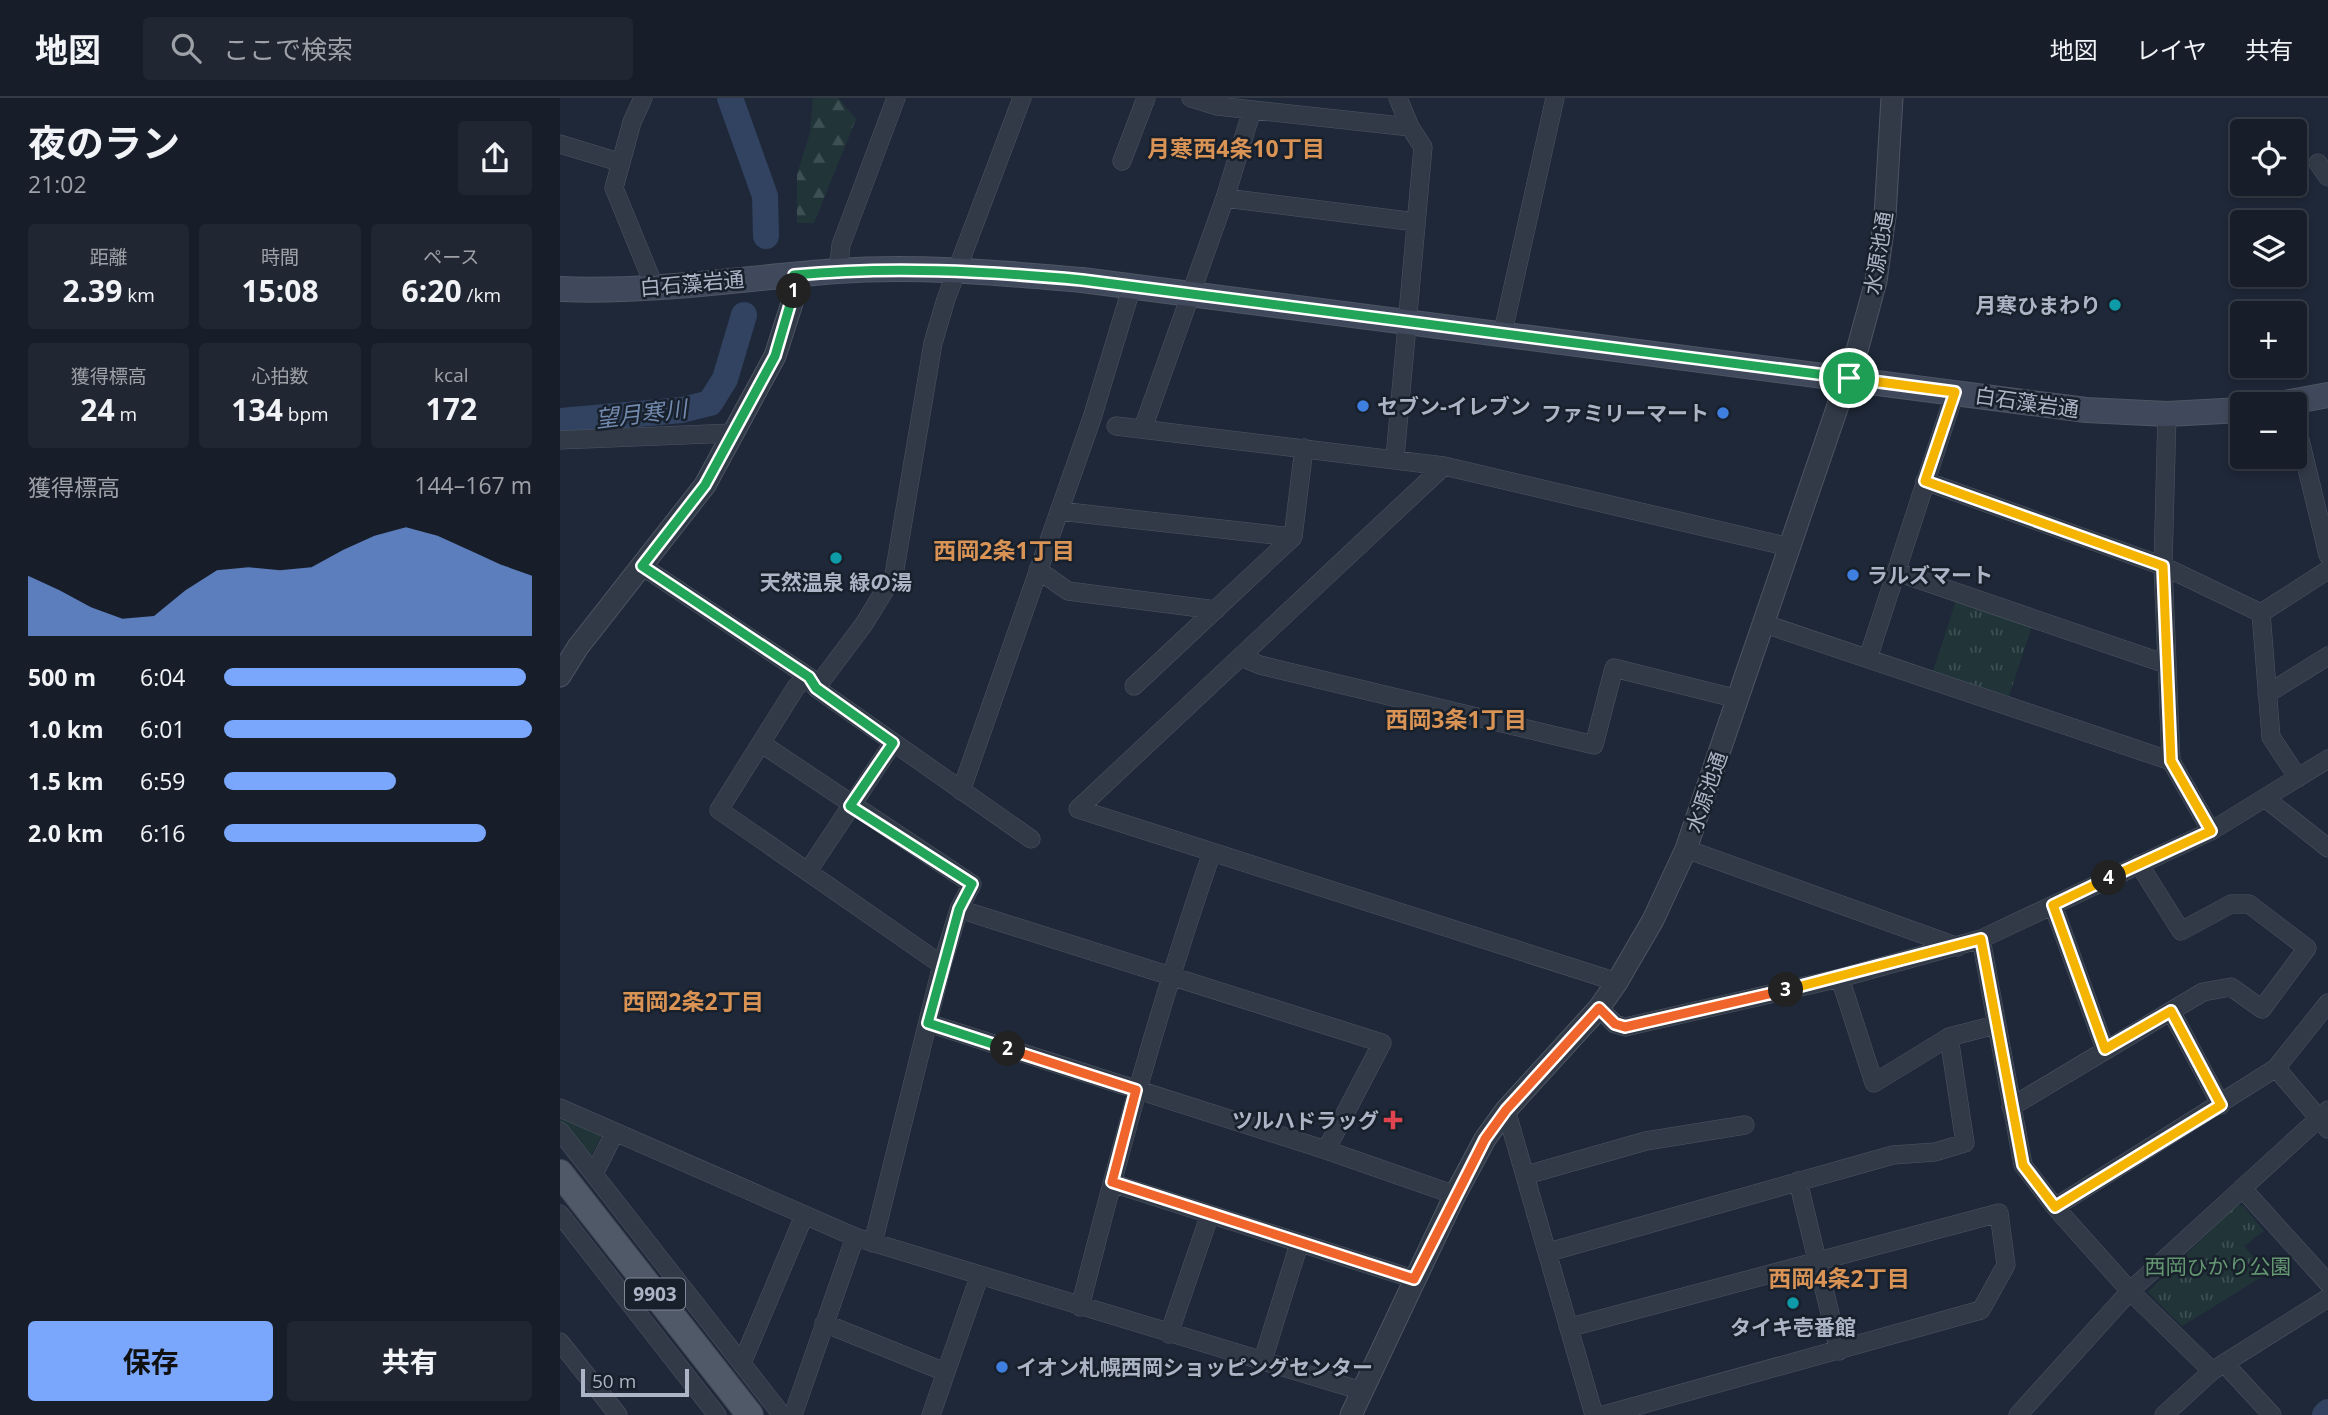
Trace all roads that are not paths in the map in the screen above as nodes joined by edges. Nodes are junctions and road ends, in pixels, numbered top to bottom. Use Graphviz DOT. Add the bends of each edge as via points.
graph roads {
  1 [pos="896,98"];
  2 [pos="1022,98"];
  3 [pos="1146,98"];
  4 [pos="1191,98"];
  5 [pos="1398,98"];
  6 [pos="1555,98"];
  7 [pos="1892,98"];
  8 [pos="640,99"];
  9 [pos="1218,102"];
  10 [pos="1252,110"];
  11 [pos="1410,127"];
  12 [pos="560,144"];
  13 [pos="1122,161"];
  14 [pos="620,162"];
  15 [pos="1225,198"];
  16 [pos="1416,222"];
  17 [pos="959,270"];
  18 [pos="838,271"];
  19 [pos="794,275"];
  20 [pos="1132,286"];
  21 [pos="655,288"];
  22 [pos="560,289"];
  23 [pos="1189,294"];
  24 [pos="1408,323"];
  25 [pos="1502,336"];
  26 [pos="1849,378"];
  27 [pos="1955,392"];
  28 [pos="2328,395"];
  29 [pos="2307,401"];
  30 [pos="2230,411"];
  31 [pos="2167,414"];
  32 [pos="1116,426"];
  33 [pos="1143,428"];
  34 [pos="733,433"];
  35 [pos="560,440"];
  36 [pos="1304,448"];
  37 [pos="1395,458"];
  38 [pos="1444,466"];
  39 [pos="2305,469"];
  40 [pos="1925,481"];
  41 [pos="1059,511"];
  42 [pos="1293,537"];
  43 [pos="1790,547"];
  44 [pos="2328,555"];
  45 [pos="642,566"];
  46 [pos="2163,566"];
  47 [pos="1038,570"];
  48 [pos="2328,570"];
  49 [pos="1898,572"];
  50 [pos="1216,610"];
  51 [pos="2261,613"];
  52 [pos="1765,624"];
  53 [pos="2328,656"];
  54 [pos="1241,657"];
  55 [pos="1868,658"];
  56 [pos="2166,664"];
  57 [pos="560,676"];
  58 [pos="812,682"];
  59 [pos="1134,686"];
  60 [pos="2267,694"];
  61 [pos="1738,699"];
  62 [pos="893,743"];
  63 [pos="762,744"];
  64 [pos="2328,759"];
  65 [pos="2171,761"];
  66 [pos="2298,778"];
  67 [pos="961,792"];
  68 [pos="2265,798"];
  69 [pos="850,806"];
  70 [pos="2211,831"];
  71 [pos="1031,839"];
  72 [pos="2328,848"];
  73 [pos="1686,849"];
  74 [pos="1212,852"];
  75 [pos="2139,863"];
  76 [pos="808,872"];
  77 [pos="2053,905"];
  78 [pos="959,909"];
  79 [pos="1981,939"];
  80 [pos="1958,947"];
  81 [pos="942,965"];
  82 [pos="1170,974"];
  83 [pos="1840,978"];
  84 [pos="1617,982"];
  85 [pos="2328,1003"];
  86 [pos="1599,1008"];
  87 [pos="2171,1011"];
  88 [pos="928,1023"];
  89 [pos="1995,1025"];
  90 [pos="1949,1037"];
  91 [pos="2105,1049"];
  92 [pos="2276,1068"];
  93 [pos="1136,1090"];
  94 [pos="2221,1105"];
  95 [pos="2011,1107"];
  96 [pos="560,1108"];
  97 [pos="1506,1110"];
  98 [pos="2325,1119"];
  99 [pos="1745,1125"];
  100 [pos="560,1131"];
  101 [pos="615,1132"];
  102 [pos="1326,1150"];
  103 [pos="560,1173"];
  104 [pos="594,1174"];
  105 [pos="1526,1175"];
  106 [pos="1798,1181"];
  107 [pos="1112,1182"];
  108 [pos="2242,1188"];
  109 [pos="1455,1195"];
  110 [pos="2055,1207"];
  111 [pos="560,1213"];
  112 [pos="1210,1214"];
  113 [pos="804,1216"];
  114 [pos="855,1237"];
  115 [pos="873,1243"];
  116 [pos="1298,1244"];
  117 [pos="1549,1252"];
  118 [pos="1816,1261"];
  119 [pos="979,1277"];
  120 [pos="1414,1279"];
  121 [pos="2328,1283"];
  122 [pos="2130,1291"];
  123 [pos="2328,1298"];
  124 [pos="1080,1307"];
  125 [pos="824,1323"];
  126 [pos="1571,1327"];
  127 [pos="1170,1334"];
  128 [pos="560,1342"];
  129 [pos="1839,1351"];
  130 [pos="742,1363"];
  131 [pos="1262,1363"];
  132 [pos="2218,1367"];
  133 [pos="945,1372"];
  134 [pos="1362,1391"];
  135 [pos="610,1411"];
  136 [pos="796,1414"];
  137 [pos="718,1415"];
  138 [pos="750,1415"];
  139 [pos="931,1415"];
  140 [pos="1351,1415"];
  141 [pos="1594,1415"];
  142 [pos="1604,1415"];
  143 [pos="2018,1415"];
  144 [pos="2164,1415"];
  145 [pos="2272,1415"];
  1 -- 18 [label="street" via="841,245"];
  2 -- 17 [label="street"];
  3 -- 13 [label="street"];
  4 -- 9 [label="street"];
  5 -- 11 [label="street"];
  6 -- 25 [label="street"];
  7 -- 26 [label="street, 水源池通" via="1876,281"];
  8 -- 14 [label="street"];
  9 -- 10 [label="street"];
  10 -- 11 [label="street"];
  10 -- 15 [label="street"];
  11 -- 16 [label="street" via="1423,147"];
  12 -- 14 [label="street"];
  14 -- 21 [label="street" via="614,188"];
  15 -- 16 [label="street"];
  15 -- 23 [label="street"];
  16 -- 24 [label="street"];
  17 -- 18 [label="main road, 白石藻岩通"];
  17 -- 20 [label="main road, 白石藻岩通"];
  17 -- 58 [label="street" via="933,342 894,575 864,624"];
  18 -- 19 [label="main road, 白石藻岩通"];
  19 -- 21 [label="main road, 白石藻岩通"];
  19 -- 34 [label="street" via="794,297 775,356"];
  20 -- 23 [label="main road, 白石藻岩通"];
  20 -- 41 [label="street"];
  21 -- 22 [label="main road, 白石藻岩通"];
  23 -- 24 [label="main road, 白石藻岩通"];
  23 -- 33 [label="street"];
  24 -- 25 [label="main road, 白石藻岩通"];
  24 -- 37 [label="street"];
  25 -- 26 [label="main road, 白石藻岩通"];
  26 -- 27 [label="main road, 白石藻岩通"];
  26 -- 43 [label="street, 水源池通"];
  27 -- 31 [label="main road, 白石藻岩通" via="2086,410"];
  27 -- 40 [label="street"];
  28 -- 29 [label="main road"];
  30 -- 31 [label="main road, 白石藻岩通"];
  31 -- 46 [label="street"];
  32 -- 33 [label="street"];
  33 -- 36 [label="street"];
  34 -- 35 [label="street"];
  34 -- 45 [label="street" via="705,485"];
  36 -- 37 [label="street"];
  36 -- 42 [label="street"];
  37 -- 38 [label="street"];
  38 -- 43 [label="street"];
  38 -- 54 [label="street"];
  39 -- 44 [label="street"];
  40 -- 46 [label="street"];
  40 -- 49 [label="street"];
  41 -- 42 [label="street"];
  41 -- 47 [label="street"];
  42 -- 50 [label="street"];
  43 -- 52 [label="street, 水源池通"];
  45 -- 57 [label="street"];
  45 -- 58 [label="street"];
  46 -- 51 [label="street"];
  46 -- 56 [label="street"];
  47 -- 50 [label="street" via="1068,591"];
  47 -- 67 [label="street"];
  48 -- 51 [label="street"];
  49 -- 55 [label="street"];
  49 -- 56 [label="street"];
  50 -- 59 [label="street"];
  51 -- 60 [label="street"];
  52 -- 55 [label="street"];
  52 -- 61 [label="street, 水源池通"];
  53 -- 60 [label="street"];
  54 -- 61 [label="street" via="1594,745 1614,668"];
  54 -- 74 [label="street" via="1078,809"];
  55 -- 65 [label="street"];
  56 -- 65 [label="street"];
  58 -- 62 [label="street"];
  58 -- 63 [label="street" via="796,687"];
  60 -- 66 [label="street" via="2271,737"];
  61 -- 73 [label="street, 水源池通"];
  62 -- 67 [label="street"];
  62 -- 69 [label="street"];
  63 -- 69 [label="street"];
  63 -- 76 [label="street" via="719,810"];
  64 -- 66 [label="street"];
  65 -- 70 [label="street"];
  66 -- 68 [label="street"];
  67 -- 71 [label="street"];
  68 -- 70 [label="street"];
  68 -- 72 [label="street"];
  69 -- 76 [label="street"];
  69 -- 78 [label="street" via="972,884"];
  70 -- 75 [label="street"];
  73 -- 80 [label="street"];
  73 -- 84 [label="street, 水源池通"];
  74 -- 82 [label="street"];
  74 -- 84 [label="street"];
  75 -- 77 [label="street"];
  75 -- 87 [label="street" via="2181,931 2231,904 2249,904 2307,948 2262,1009 2231,987 2203,992"];
  76 -- 81 [label="street"];
  77 -- 79 [label="street"];
  77 -- 91 [label="street"];
  78 -- 81 [label="street"];
  78 -- 82 [label="street"];
  79 -- 80 [label="street"];
  79 -- 89 [label="street"];
  80 -- 83 [label="street"];
  81 -- 88 [label="street"];
  82 -- 93 [label="street"];
  82 -- 102 [label="street" via="1382,1043"];
  83 -- 86 [label="street" via="1625,1027"];
  83 -- 90 [label="street" via="1874,1083"];
  84 -- 86 [label="street, 水源池通"];
  85 -- 92 [label="street"];
  86 -- 97 [label="street, 水源池通"];
  87 -- 91 [label="street"];
  87 -- 94 [label="street"];
  88 -- 93 [label="street"];
  88 -- 115 [label="street"];
  89 -- 90 [label="street"];
  89 -- 95 [label="street"];
  90 -- 106 [label="street" via="1965,1143 1935,1152 1894,1155"];
  91 -- 95 [label="street"];
  92 -- 94 [label="street"];
  92 -- 98 [label="street"];
  93 -- 102 [label="street"];
  93 -- 107 [label="street"];
  94 -- 110 [label="street"];
  95 -- 110 [label="street" via="2023,1165"];
  96 -- 101 [label="street"];
  97 -- 105 [label="street"];
  97 -- 109 [label="street, 水源池通"];
  98 -- 108 [label="street"];
  99 -- 105 [label="street" via="1646,1141"];
  100 -- 104 [label="street"];
  101 -- 104 [label="street"];
  101 -- 113 [label="street"];
  102 -- 109 [label="street"];
  103 -- 138 [label="main road, 9903"];
  104 -- 130 [label="street"];
  105 -- 117 [label="street"];
  106 -- 117 [label="street"];
  106 -- 118 [label="street"];
  107 -- 112 [label="street"];
  107 -- 124 [label="street"];
  108 -- 121 [label="street"];
  108 -- 122 [label="street"];
  109 -- 120 [label="street, 水源池通"];
  110 -- 122 [label="street"];
  111 -- 137 [label="street"];
  112 -- 116 [label="street"];
  112 -- 127 [label="street"];
  113 -- 114 [label="street"];
  113 -- 130 [label="street"];
  114 -- 115 [label="street"];
  114 -- 125 [label="street"];
  115 -- 119 [label="street"];
  116 -- 120 [label="street"];
  116 -- 131 [label="street"];
  117 -- 126 [label="street"];
  118 -- 126 [label="street"];
  118 -- 129 [label="street"];
  118 -- 129 [label="street" via="1999,1213 2006,1265 1981,1310"];
  119 -- 124 [label="street"];
  119 -- 133 [label="street"];
  120 -- 134 [label="street, 水源池通"];
  122 -- 132 [label="street"];
  122 -- 143 [label="street"];
  123 -- 132 [label="street"];
  124 -- 127 [label="street"];
  125 -- 133 [label="street"];
  125 -- 136 [label="street"];
  126 -- 141 [label="street"];
  127 -- 131 [label="street"];
  128 -- 135 [label="street"];
  129 -- 142 [label="street"];
  130 -- 136 [label="street"];
  131 -- 134 [label="street"];
  132 -- 144 [label="street"];
  132 -- 145 [label="street"];
  133 -- 139 [label="street"];
  134 -- 140 [label="street, 水源池通"];
}
